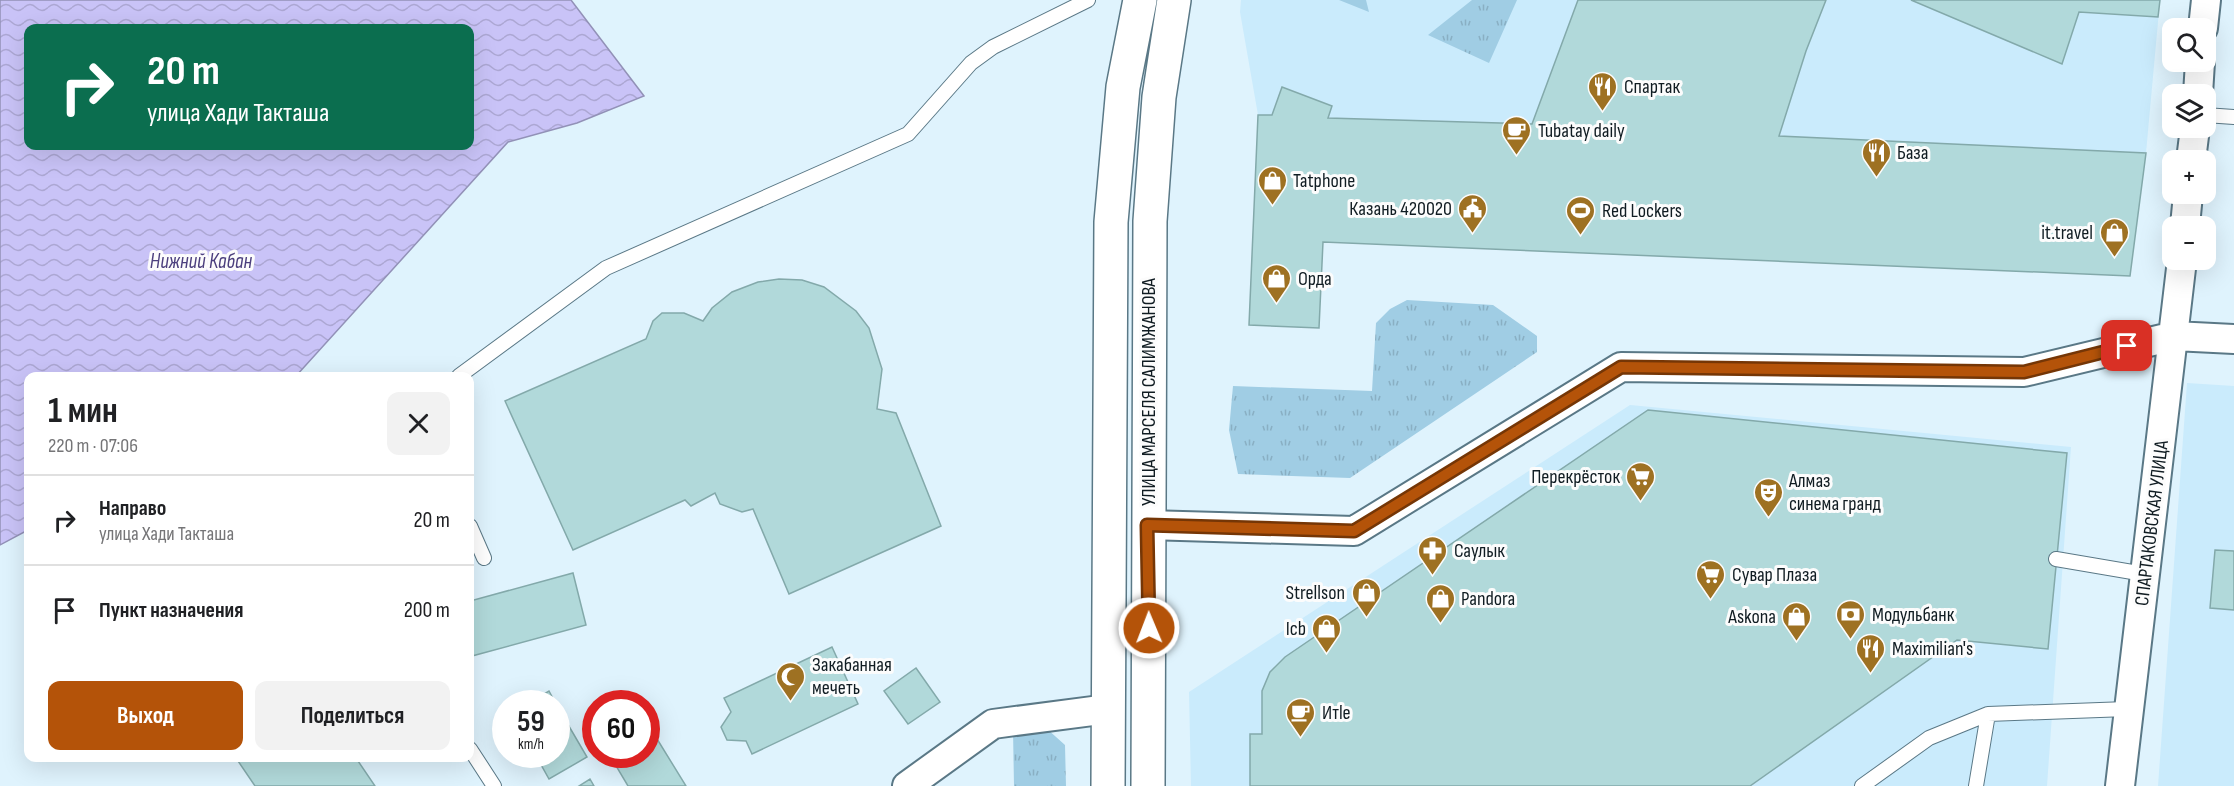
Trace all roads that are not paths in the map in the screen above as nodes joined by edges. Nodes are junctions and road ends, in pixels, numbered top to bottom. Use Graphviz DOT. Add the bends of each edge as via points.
graph roads {
  1 [pos="1088,0"];
  2 [pos="1140,0"];
  3 [pos="1174,0"];
  4 [pos="2205,0"];
  5 [pos="2204,18"];
  6 [pos="2216,116"];
  7 [pos="2234,117"];
  8 [pos="2181,270"];
  9 [pos="2174,336"];
  10 [pos="2234,339"];
  11 [pos="464,372"];
  12 [pos="1147,525"];
  13 [pos="474,535"];
  14 [pos="484,558"];
  15 [pos="2056,559"];
  16 [pos="2144,574"];
  17 [pos="1108,709"];
  18 [pos="2127,709"];
  19 [pos="1988,714"];
  20 [pos="474,755"];
  21 [pos="494,786"];
  22 [pos="907,786"];
  23 [pos="1108,786"];
  24 [pos="1148,786"];
  25 [pos="1862,786"];
  26 [pos="1976,786"];
  27 [pos="2120,786"];
  1 -- 11 [label="lane" via="993,47 971,63 909,134 606,268"];
  2 -- 17 [label="main road" via="1123,87 1111,222"];
  3 -- 12 [label="main road, УЛИЦА МАРСЕЛЯ САЛИМЖАНОВА" via="1160,97 1150,221"];
  4 -- 5 [label="street"];
  6 -- 7 [label="lane"];
  8 -- 9 [label="street, СПАРТАКОВСКАЯ УЛИЦА"];
  9 -- 10 [label="street"];
  9 -- 12 [label="street" via="2024,372 1621,367 1354,531"];
  9 -- 16 [label="street, СПАРТАКОВСКАЯ УЛИЦА"];
  12 -- 24 [label="main road, УЛИЦА МАРСЕЛЯ САЛИМЖАНОВА"];
  13 -- 14 [label="lane"];
  15 -- 16 [label="lane"];
  16 -- 18 [label="street, СПАРТАКОВСКАЯ УЛИЦА"];
  17 -- 22 [label="street" via="993,724"];
  17 -- 23 [label="main road"];
  18 -- 19 [label="lane"];
  18 -- 27 [label="street, СПАРТАКОВСКАЯ УЛИЦА"];
  19 -- 25 [label="lane" via="1929,738"];
  19 -- 26 [label="lane"];
  20 -- 21 [label="lane"];
}
